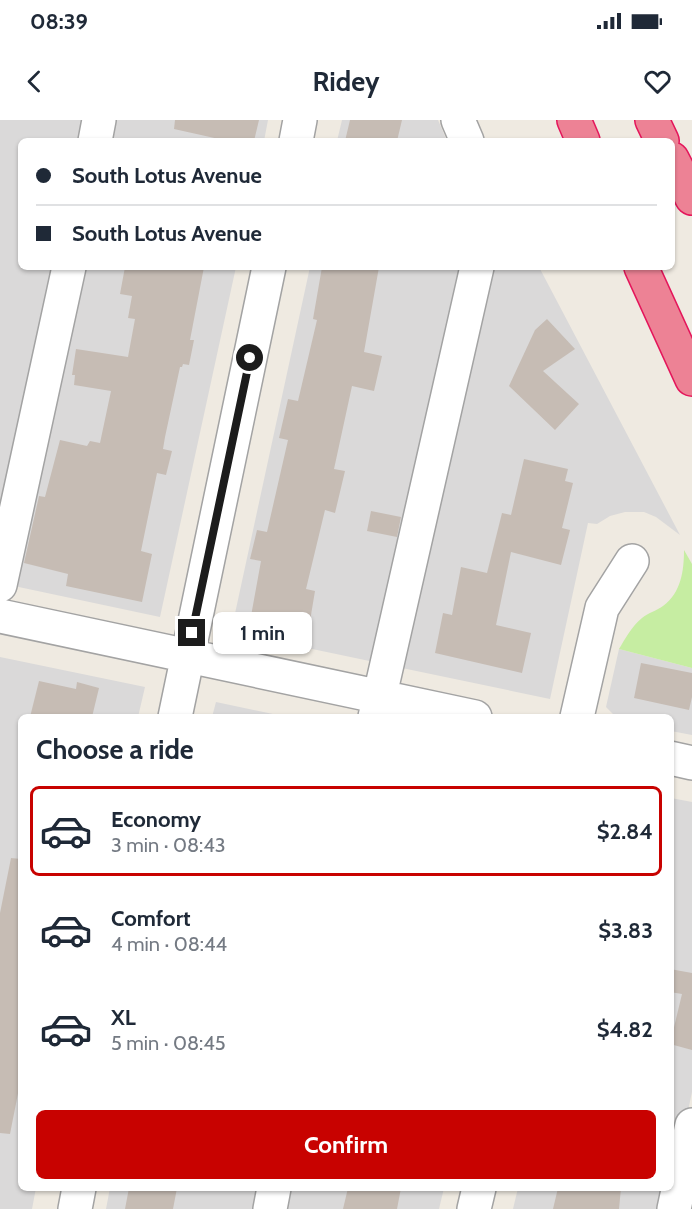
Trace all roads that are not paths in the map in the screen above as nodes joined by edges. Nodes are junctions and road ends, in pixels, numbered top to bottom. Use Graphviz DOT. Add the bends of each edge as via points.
graph roads {
  1 [pos="99,120"];
  2 [pos="300,120"];
  3 [pos="458,120"];
  4 [pos="574,120"];
  5 [pos="652,120"];
  6 [pos="96,138"];
  7 [pos="297,138"];
  8 [pos="466,138"];
  9 [pos="582,138"];
  10 [pos="661,138"];
  11 [pos="675,165"];
  12 [pos="692,198"];
  13 [pos="68,270"];
  14 [pos="268,270"];
  15 [pos="476,270"];
  16 [pos="642,270"];
  17 [pos="692,379"];
  18 [pos="632,561"];
  19 [pos="0,585"];
  20 [pos="0,616"];
  21 [pos="187,656"];
  22 [pos="377,707"];
  23 [pos="176,714"];
  24 [pos="446,714"];
  25 [pos="578,714"];
  26 [pos="674,759"];
  27 [pos="692,763"];
  28 [pos="692,1125"];
  29 [pos="78,1191"];
  30 [pos="273,1191"];
  31 [pos="478,1191"];
  32 [pos="75,1209"];
  33 [pos="270,1209"];
  34 [pos="474,1209"];
  35 [pos="674,1209"];
  1 -- 6 [label="street"];
  2 -- 7 [label="street"];
  3 -- 8 [label="street"];
  4 -- 9 [label="highway"];
  5 -- 10 [label="highway"];
  11 -- 12 [label="highway"];
  13 -- 19 [label="street"];
  14 -- 21 [label="street"];
  15 -- 22 [label="street"];
  16 -- 17 [label="highway"];
  18 -- 25 [label="street" via="602,608"];
  20 -- 21 [label="street"];
  21 -- 22 [label="street"];
  21 -- 23 [label="street"];
  22 -- 24 [label="street"];
  26 -- 27 [label="street"];
  28 -- 35 [label="street"];
  29 -- 32 [label="street"];
  30 -- 33 [label="street"];
  31 -- 34 [label="street"];
}
